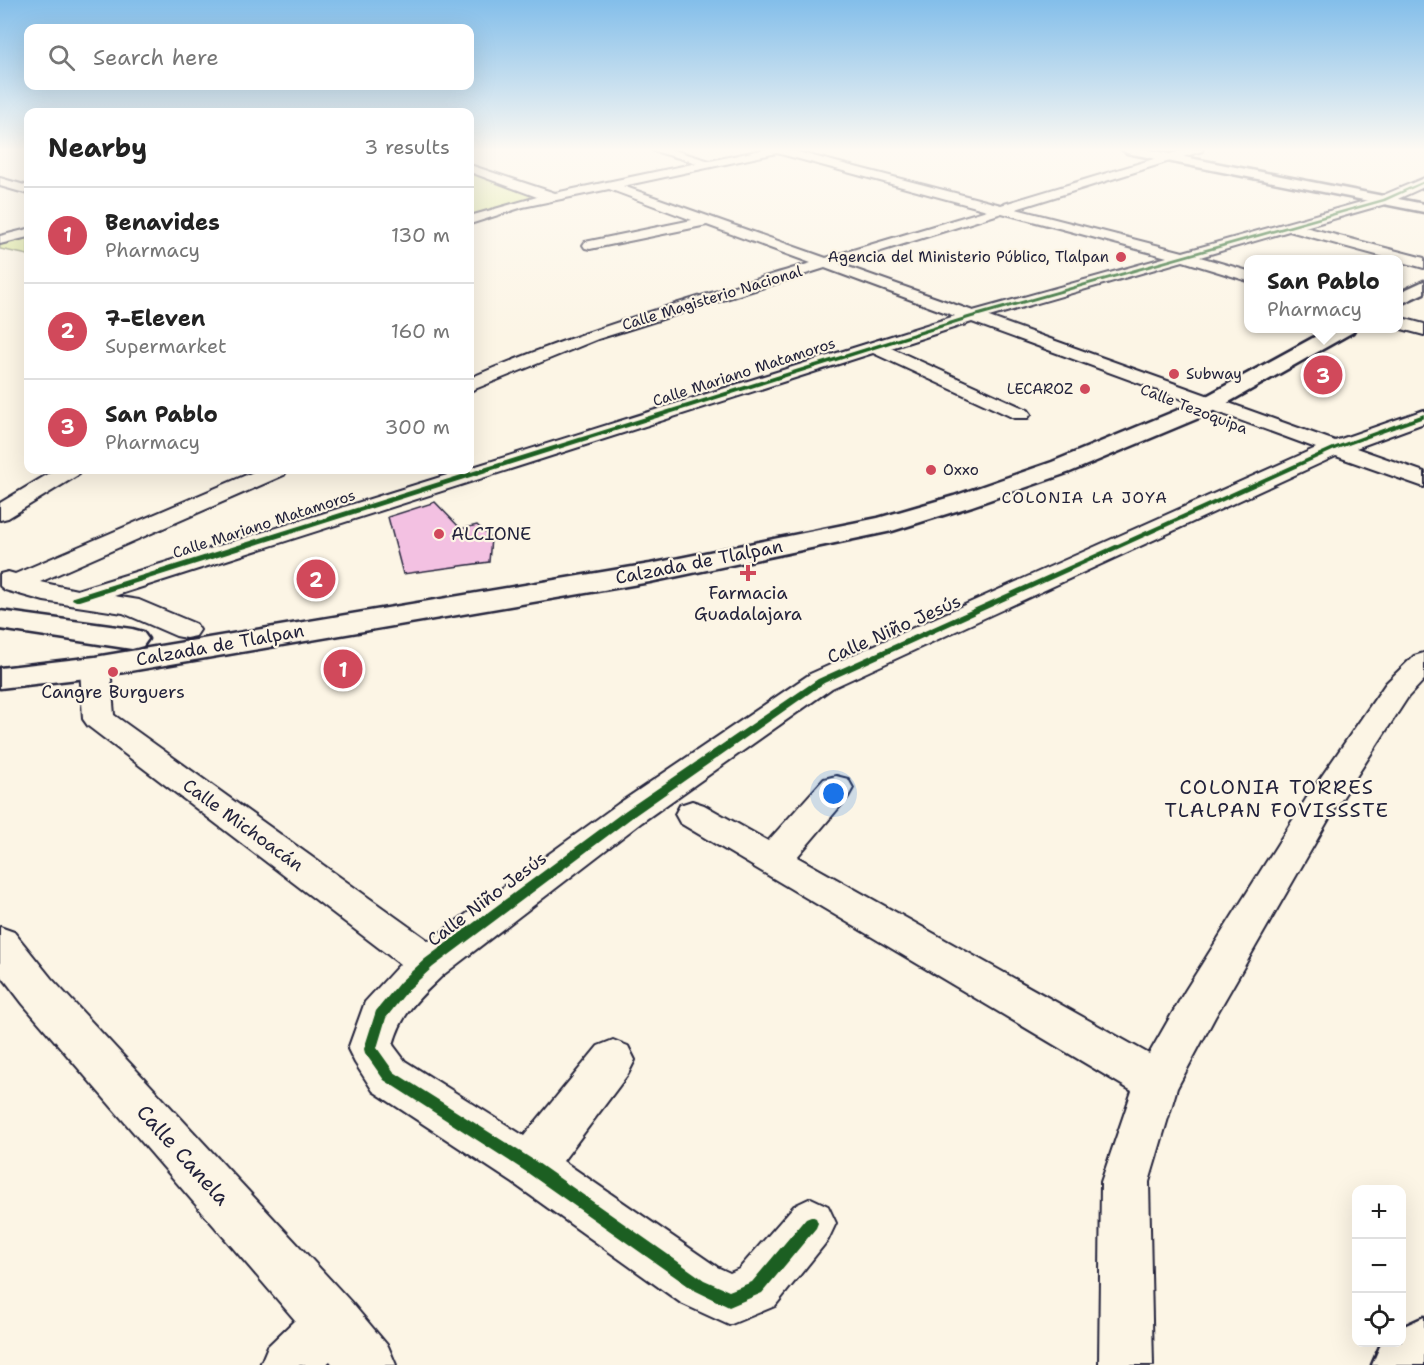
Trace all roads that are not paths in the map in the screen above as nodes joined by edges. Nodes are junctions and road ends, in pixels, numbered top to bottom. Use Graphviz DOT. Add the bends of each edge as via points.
graph roads {
  1 [pos="493,213"];
  2 [pos="684,213"];
  3 [pos="996,213"];
  4 [pos="1016,213"];
  5 [pos="1337,213"];
  6 [pos="474,219"];
  7 [pos="706,221"];
  8 [pos="1287,226"];
  9 [pos="24,234"];
  10 [pos="0,240"];
  11 [pos="590,245"];
  12 [pos="1183,255"];
  13 [pos="1389,255"];
  14 [pos="1403,259"];
  15 [pos="825,264"];
  16 [pos="1424,265"];
  17 [pos="1244,275"];
  18 [pos="1407,276"];
  19 [pos="1424,286"];
  20 [pos="1403,297"];
  21 [pos="970,317"];
  22 [pos="1403,324"];
  23 [pos="1424,330"];
  24 [pos="1302,333"];
  25 [pos="1336,333"];
  26 [pos="874,347"];
  27 [pos="474,383"];
  28 [pos="1193,403"];
  29 [pos="1021,414"];
  30 [pos="1424,416"];
  31 [pos="1326,452"];
  32 [pos="474,473"];
  33 [pos="63,474"];
  34 [pos="266,474"];
  35 [pos="472,474"];
  36 [pos="1424,480"];
  37 [pos="1424,494"];
  38 [pos="0,513"];
  39 [pos="7,580"];
  40 [pos="76,599"];
  41 [pos="0,620"];
  42 [pos="186,630"];
  43 [pos="132,639"];
  44 [pos="1424,662"];
  45 [pos="95,667"];
  46 [pos="4,673"];
  47 [pos="836,788"];
  48 [pos="692,814"];
  49 [pos="772,861"];
  50 [pos="0,944"];
  51 [pos="429,963"];
  52 [pos="613,1060"];
  53 [pos="1157,1082"];
  54 [pos="530,1166"];
  55 [pos="811,1222"];
  56 [pos="332,1321"];
  57 [pos="1424,1346"];
  58 [pos="287,1365"];
  59 [pos="369,1365"];
  60 [pos="1126,1365"];
  61 [pos="1402,1365"];
  1 -- 6 [label="street"];
  2 -- 7 [label="street, Calle Tezoquipa"];
  3 -- 15 [label="street, Calle Magisterio Nacional"];
  4 -- 12 [label="street"];
  5 -- 8 [label="street, Calle Mariano Matamoros"];
  7 -- 11 [label="street"];
  7 -- 15 [label="street, Calle Tezoquipa"];
  8 -- 12 [label="street, Calle Mariano Matamoros"];
  8 -- 13 [label="street"];
  9 -- 10 [label="street"];
  12 -- 17 [label="street"];
  12 -- 21 [label="street, Calle Mariano Matamoros"];
  14 -- 16 [label="street"];
  15 -- 21 [label="street, Calle Tezoquipa"];
  15 -- 27 [label="street, Calle Magisterio Nacional" via="592,335"];
  16 -- 18 [label="main road"];
  19 -- 20 [label="main road"];
  21 -- 26 [label="street, Calle Mariano Matamoros"];
  21 -- 28 [label="street, Calle Tezoquipa" via="985,330"];
  22 -- 23 [label="street"];
  24 -- 28 [label="main road, Calzada de Tlalpan"];
  25 -- 28 [label="main road, Calzada de Tlalpan"];
  26 -- 29 [label="street"];
  26 -- 32 [label="street, Calle Mariano Matamoros"];
  28 -- 31 [label="street, Calle Tezoquipa"];
  28 -- 42 [label="main road, Calzada de Tlalpan" via="866,514 646,556"];
  28 -- 45 [label="main road, Calzada de Tlalpan" via="1061,467 883,525 650,573"];
  30 -- 31 [label="street, Calle Niño Jesús"];
  31 -- 36 [label="street, Calle Tezoquipa"];
  31 -- 37 [label="street, Calle Tezoquipa"];
  31 -- 51 [label="street, Calle Niño Jesús" via="821,681 630,813"];
  33 -- 38 [label="street"];
  34 -- 39 [label="street"];
  35 -- 40 [label="street, Calle Mariano Matamoros"];
  39 -- 40 [label="street"];
  40 -- 42 [label="street" via="129,606"];
  41 -- 43 [label="main road"];
  42 -- 43 [label="main road, Calzada de Tlalpan"];
  43 -- 46 [label="main road, Calzada de Tlalpan"];
  44 -- 53 [label="street" via="1397,690 1318,808"];
  45 -- 46 [label="main road, Calzada de Tlalpan"];
  45 -- 51 [label="street, Calle Michoacán" via="99,719"];
  47 -- 49 [label="street"];
  48 -- 49 [label="street"];
  49 -- 53 [label="street"];
  50 -- 56 [label="street, Calle Canela" via="37,991"];
  51 -- 54 [label="street, Calle Niño Jesús" via="380,1015 370,1049 389,1076"];
  52 -- 54 [label="street"];
  53 -- 60 [label="street" via="1125,1182"];
  54 -- 55 [label="street" via="699,1285 729,1299 757,1288"];
  56 -- 58 [label="street"];
  56 -- 59 [label="street, Calle Canela"];
  57 -- 61 [label="main road"];
}
